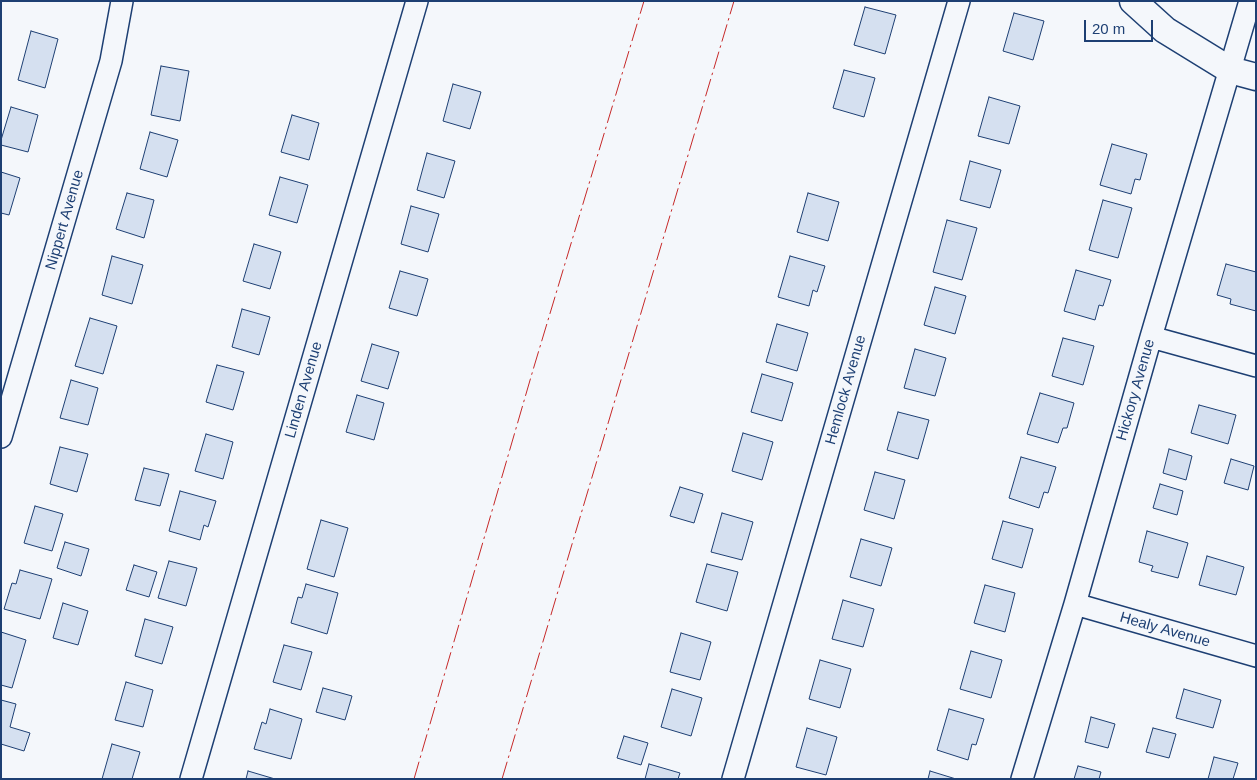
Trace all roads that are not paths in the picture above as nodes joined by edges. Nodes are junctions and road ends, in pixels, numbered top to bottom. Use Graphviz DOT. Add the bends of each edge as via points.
graph roads {
  1 [pos="122,1"];
  2 [pos="418,1"];
  3 [pos="959,1"];
  4 [pos="1133,1"];
  5 [pos="1250,1"];
  6 [pos="1230,70"];
  7 [pos="1256,76"];
  8 [pos="1151,337"];
  9 [pos="1256,366"];
  10 [pos="1,437"];
  11 [pos="1075,604"];
  12 [pos="1256,656"];
  13 [pos="191,779"];
  14 [pos="733,779"];
  15 [pos="1022,779"];
  1 -- 10 [label="street, Nippert Avenue" via="111,61"];
  2 -- 13 [label="street, Linden Avenue"];
  3 -- 14 [label="street, Hemlock Avenue"];
  4 -- 6 [label="street" via="1165,30"];
  5 -- 6 [label="street, Hickory Avenue"];
  6 -- 7 [label="street"];
  6 -- 8 [label="street, Hickory Avenue"];
  8 -- 9 [label="street"];
  8 -- 11 [label="street, Hickory Avenue"];
  11 -- 12 [label="street, Healy Avenue"];
  11 -- 15 [label="street, Hickory Avenue"];
}
